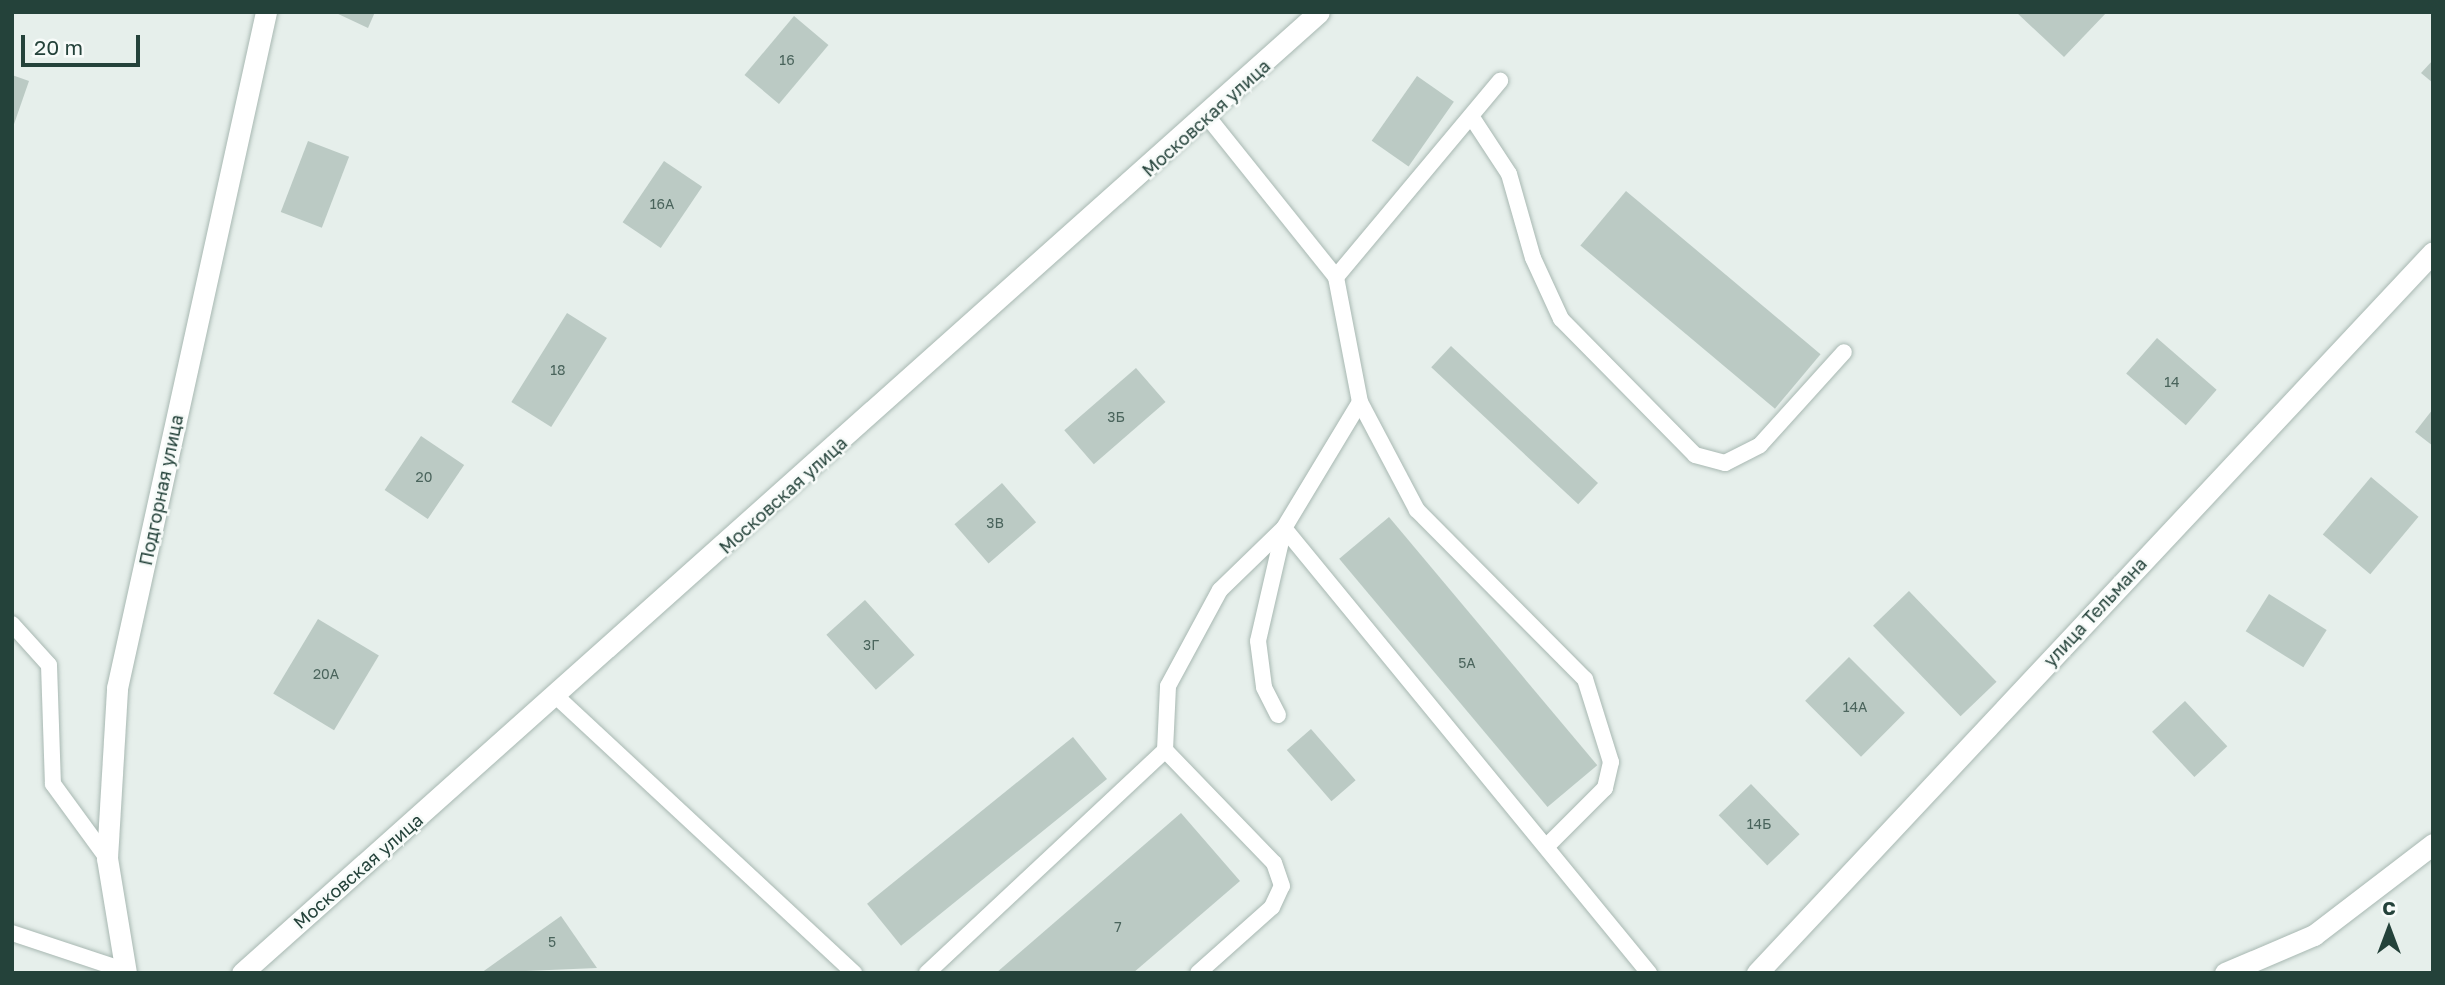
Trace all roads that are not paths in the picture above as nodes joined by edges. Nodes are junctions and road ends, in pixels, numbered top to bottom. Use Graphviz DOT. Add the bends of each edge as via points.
graph roads {
  1 [pos="266,12"];
  2 [pos="1319,12"];
  3 [pos="1500,81"];
  4 [pos="1471,116"];
  5 [pos="1208,117"];
  6 [pos="2433,252"];
  7 [pos="1336,277"];
  8 [pos="1844,352"];
  9 [pos="1360,402"];
  10 [pos="1284,528"];
  11 [pos="12,624"];
  12 [pos="556,696"];
  13 [pos="1278,715"];
  14 [pos="1165,750"];
  15 [pos="2433,844"];
  16 [pos="1549,845"];
  17 [pos="107,858"];
  18 [pos="12,933"];
  19 [pos="125,972"];
  20 [pos="242,973"];
  21 [pos="854,973"];
  22 [pos="927,973"];
  23 [pos="1198,973"];
  24 [pos="1649,973"];
  25 [pos="1757,973"];
  26 [pos="2225,973"];
  1 -- 17 [label="street, Подгорная улица" via="117,688"];
  2 -- 5 [label="street, Московская улица"];
  3 -- 4 [label="lane"];
  4 -- 7 [label="lane"];
  4 -- 8 [label="lane" via="1508,174 1533,258 1561,319 1695,455 1725,463 1760,445"];
  5 -- 7 [label="lane"];
  5 -- 12 [label="street, Московская улица"];
  6 -- 25 [label="street, улица Тельмана"];
  7 -- 9 [label="lane"];
  9 -- 10 [label="lane"];
  9 -- 16 [label="lane" via="1417,510 1584,679 1611,762 1605,788"];
  10 -- 13 [label="lane" via="1258,641 1264,687"];
  10 -- 14 [label="lane" via="1220,590 1168,686"];
  10 -- 16 [label="lane"];
  11 -- 17 [label="lane" via="49,665 53,784"];
  12 -- 20 [label="street, Московская улица"];
  12 -- 21 [label="lane"];
  14 -- 22 [label="lane"];
  14 -- 23 [label="lane" via="1274,863 1282,886 1272,907"];
  15 -- 26 [label="street" via="2314,935"];
  16 -- 24 [label="lane"];
  17 -- 19 [label="street, Подгорная улица"];
  18 -- 19 [label="lane"];
}
